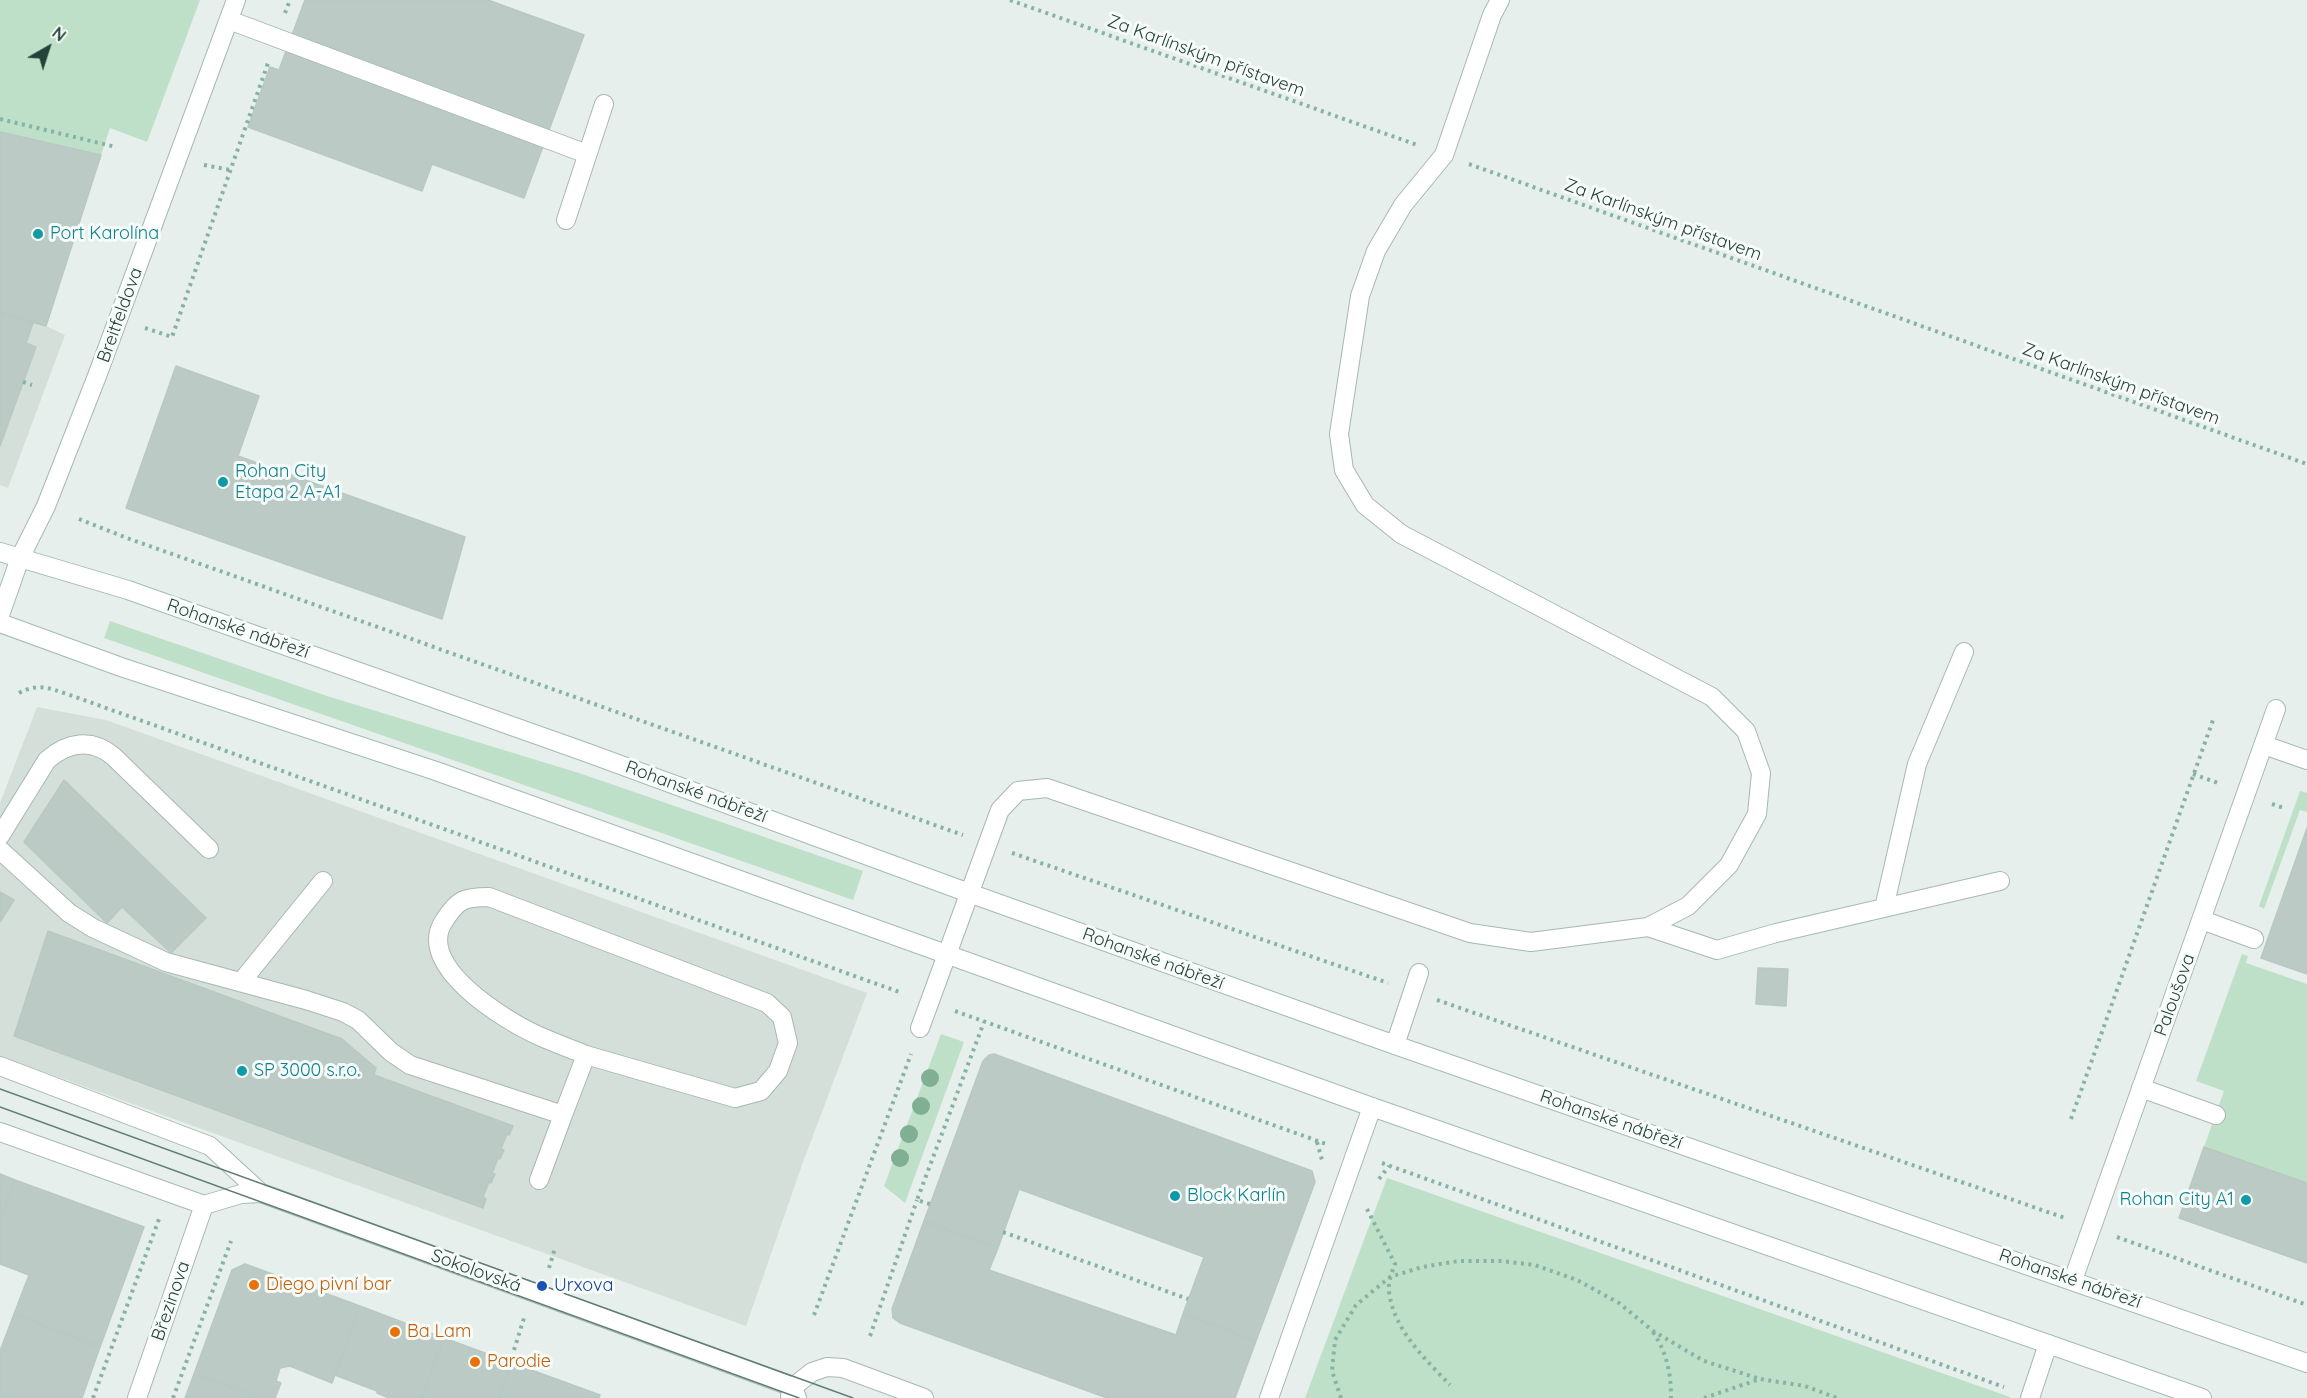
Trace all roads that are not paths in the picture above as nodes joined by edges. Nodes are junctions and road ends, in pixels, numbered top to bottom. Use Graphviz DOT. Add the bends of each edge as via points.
graph roads {
  1 [pos="236,0"];
  2 [pos="1500,0"];
  3 [pos="228,20"];
  4 [pos="604,104"];
  5 [pos="587,154"];
  6 [pos="566,220"];
  7 [pos="0,552"];
  8 [pos="20,558"];
  9 [pos="0,615"];
  10 [pos="0,623"];
  11 [pos="1964,652"];
  12 [pos="2276,709"];
  13 [pos="2264,745"];
  14 [pos="2307,760"];
  15 [pos="0,836"];
  16 [pos="209,849"];
  17 [pos="0,850"];
  18 [pos="323,881"];
  19 [pos="2000,881"];
  20 [pos="969,893"];
  21 [pos="1884,908"];
  22 [pos="2202,920"];
  23 [pos="1648,927"];
  24 [pos="2254,939"];
  25 [pos="947,956"];
  26 [pos="1419,973"];
  27 [pos="241,982"];
  28 [pos="920,1028"];
  29 [pos="1395,1046"];
  30 [pos="586,1055"];
  31 [pos="0,1066"];
  32 [pos="2140,1088"];
  33 [pos="1372,1107"];
  34 [pos="563,1115"];
  35 [pos="2216,1115"];
  36 [pos="0,1132"];
  37 [pos="539,1180"];
  38 [pos="261,1193"];
  39 [pos="204,1205"];
  40 [pos="2073,1280"];
  41 [pos="2048,1344"];
  42 [pos="2307,1363"];
  43 [pos="793,1394"];
  44 [pos="2030,1397"];
  45 [pos="137,1398"];
  46 [pos="924,1398"];
  47 [pos="1269,1398"];
  48 [pos="2202,1398"];
  1 -- 3 [label="main road, Breitfeldova"];
  2 -- 23 [label="main road" via="1443,155 1403,205 1376,251 1360,296 1339,434 1344,470 1365,505 1401,534 1712,697 1746,731 1761,773 1757,814 1729,866 1688,906"];
  3 -- 5 [label="main road"];
  3 -- 8 [label="main road, Breitfeldova" via="118,320 46,506"];
  4 -- 5 [label="main road"];
  5 -- 6 [label="main road"];
  7 -- 8 [label="main road, Rohanské nábřeží"];
  8 -- 9 [label="main road, Breitfeldova"];
  8 -- 20 [label="main road, Rohanské nábřeží" via="128,590"];
  10 -- 25 [label="main road" via="436,771"];
  11 -- 21 [label="main road" via="1917,765"];
  12 -- 13 [label="main road, Paloušova"];
  13 -- 14 [label="main road"];
  13 -- 22 [label="main road, Paloušova"];
  15 -- 16 [label="main road" via="47,760 64,748 84,743 113,756"];
  17 -- 27 [label="main road" via="69,913 93,928 166,962"];
  18 -- 27 [label="main road"];
  19 -- 21 [label="main road"];
  20 -- 23 [label="main road" via="1000,810 1018,791 1047,788 1470,933 1531,942"];
  20 -- 25 [label="main road"];
  20 -- 29 [label="main road, Rohanské nábřeží"];
  21 -- 23 [label="main road" via="1717,950"];
  22 -- 24 [label="main road"];
  22 -- 32 [label="main road, Paloušova"];
  25 -- 28 [label="main road"];
  25 -- 33 [label="main road"];
  26 -- 29 [label="main road"];
  27 -- 34 [label="main road" via="343,1012 358,1020 410,1065"];
  29 -- 40 [label="main road, Rohanské nábřeží"];
  30 -- 30 [label="main road" via="505,1018 448,970 438,947 438,930 451,910 467,897 489,897 767,1003 782,1017 788,1043 778,1071 761,1091 735,1098"];
  30 -- 34 [label="main road"];
  31 -- 38 [label="main road, Sokolovská" via="210,1146"];
  32 -- 35 [label="main road"];
  32 -- 40 [label="main road, Paloušova"];
  33 -- 41 [label="main road"];
  33 -- 47 [label="main road"];
  34 -- 37 [label="main road"];
  36 -- 39 [label="main road"];
  38 -- 39 [label="main road, Sokolovská" via="241,1194"];
  38 -- 43 [label="main road, Sokolovská"];
  39 -- 45 [label="main road, Březinova"];
  40 -- 42 [label="main road, Rohanské nábřeží"];
  41 -- 44 [label="main road"];
  41 -- 48 [label="main road"];
  43 -- 46 [label="main road, Sokolovská" via="812,1372 827,1366"];
}
